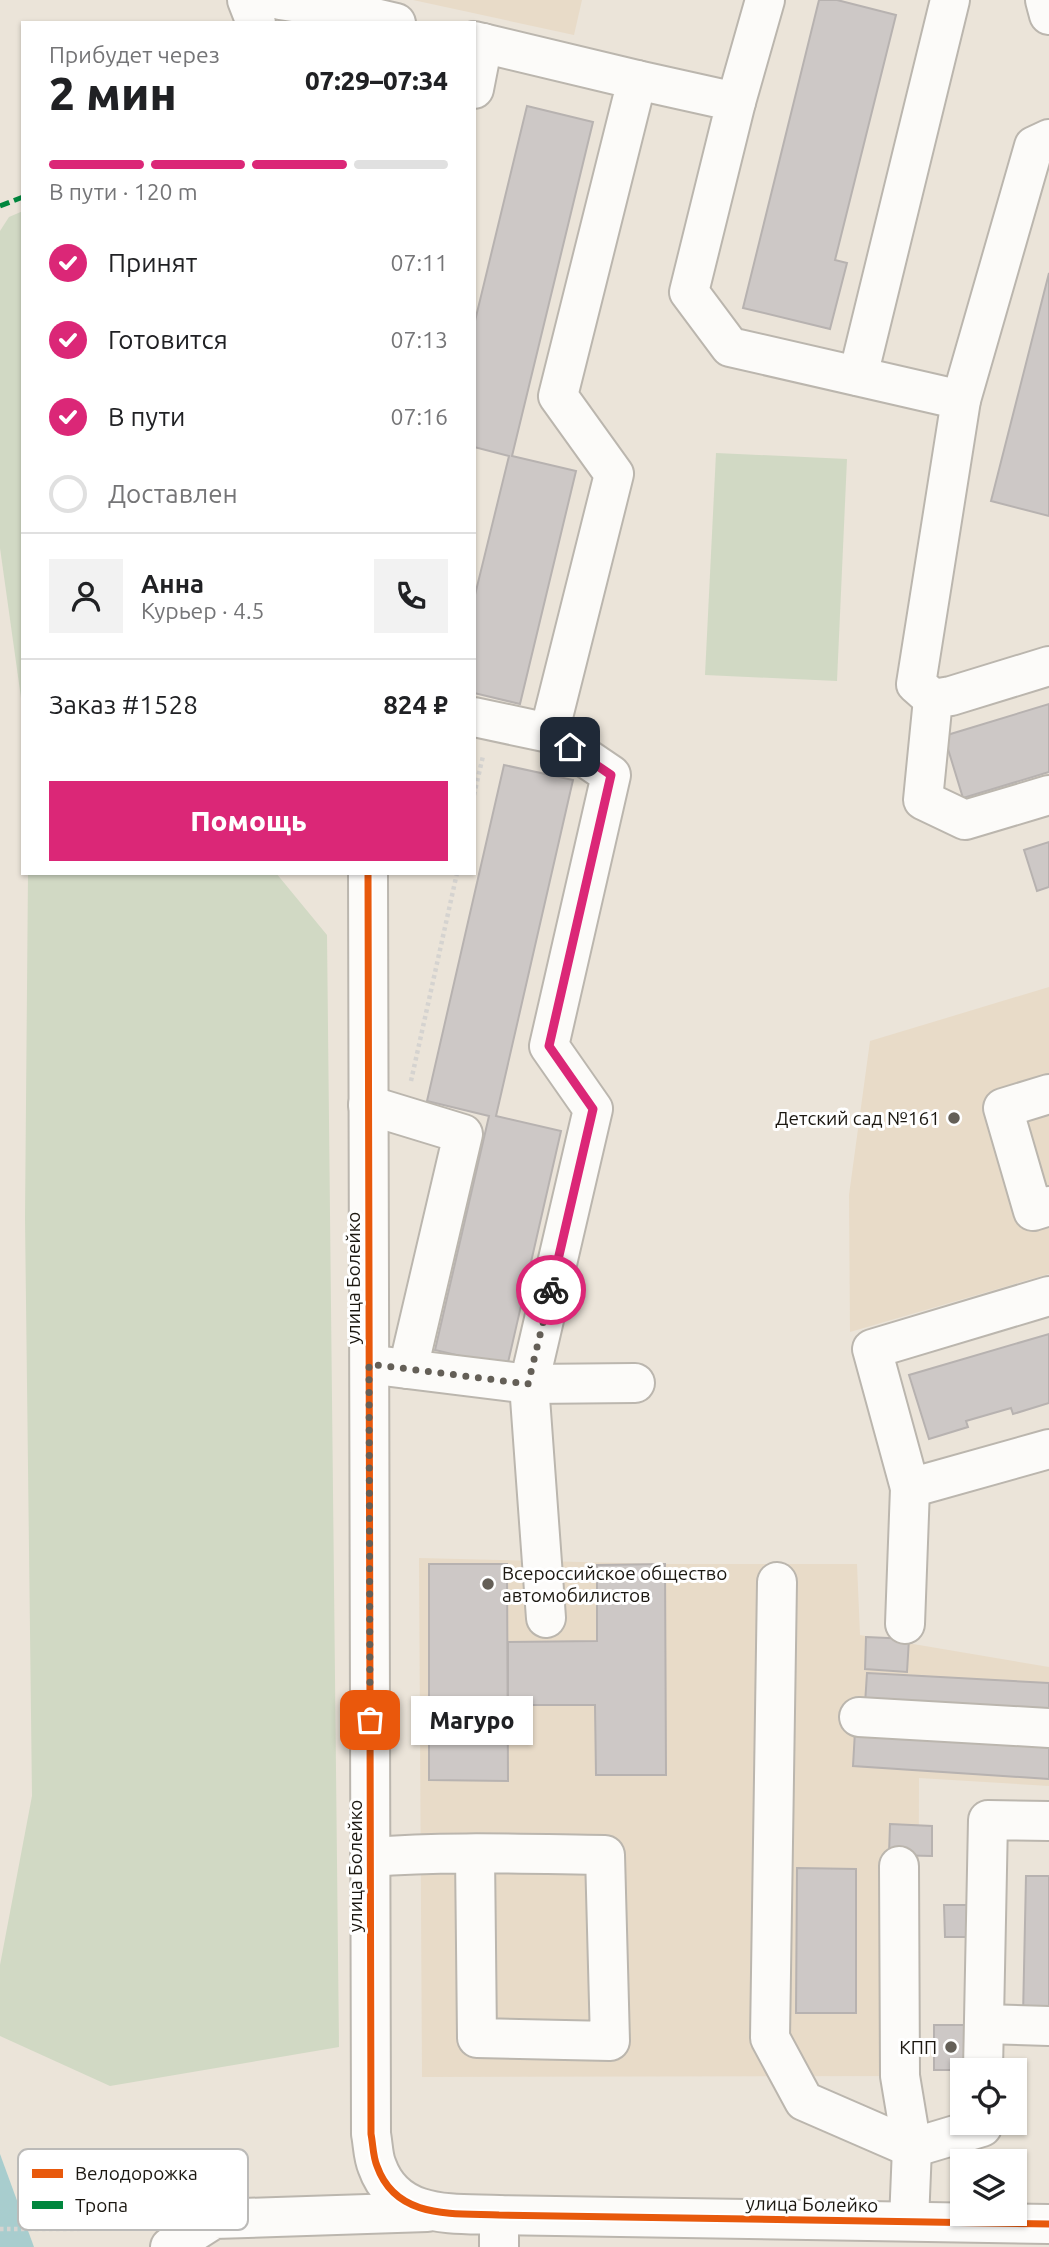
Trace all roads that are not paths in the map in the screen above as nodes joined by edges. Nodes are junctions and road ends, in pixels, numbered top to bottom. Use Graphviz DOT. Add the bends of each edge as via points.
graph roads {
  1 [pos="247,0"];
  2 [pos="280,0"];
  3 [pos="765,0"];
  4 [pos="950,0"];
  5 [pos="1045,0"];
  6 [pos="1049,15"];
  7 [pos="255,21"];
  8 [pos="387,21"];
  9 [pos="479,42"];
  10 [pos="476,70"];
  11 [pos="637,80"];
  12 [pos="736,102"];
  13 [pos="1049,139"];
  14 [pos="858,376"];
  15 [pos="961,400"];
  16 [pos="1049,666"];
  17 [pos="933,699"];
  18 [pos="476,717"];
  19 [pos="549,733"];
  20 [pos="1049,795"];
  21 [pos="368,875"];
  22 [pos="1049,1094"];
  23 [pos="386,1111"];
  24 [pos="1049,1206"];
  25 [pos="1049,1296"];
  26 [pos="369,1364"];
  27 [pos="408,1369"];
  28 [pos="635,1383"];
  29 [pos="528,1384"];
  30 [pos="1049,1449"];
  31 [pos="910,1488"];
  32 [pos="777,1582"];
  33 [pos="546,1618"];
  34 [pos="905,1624"];
  35 [pos="859,1717"];
  36 [pos="1049,1728"];
  37 [pos="1049,1821"];
  38 [pos="475,1854"];
  39 [pos="370,1857"];
  40 [pos="899,1866"];
  41 [pos="984,2024"];
  42 [pos="1049,2026"];
  43 [pos="983,2058"];
  44 [pos="955,2135"];
  45 [pos="912,2148"];
  46 [pos="429,2212"];
  47 [pos="248,2218"];
  48 [pos="909,2221"];
  49 [pos="1049,2224"];
  50 [pos="197,2230"];
  51 [pos="499,2231"];
  52 [pos="170,2247"];
  1 -- 7 [label="street"];
  2 -- 8 [label="street"];
  3 -- 12 [label="street"];
  4 -- 14 [label="street"];
  5 -- 6 [label="street"];
  9 -- 10 [label="street"];
  9 -- 11 [label="street"];
  11 -- 12 [label="street"];
  11 -- 19 [label="street" via="558,397 614,474"];
  12 -- 14 [label="street" via="689,292 730,347"];
  13 -- 15 [label="street" via="1034,146"];
  14 -- 15 [label="street"];
  15 -- 17 [label="street" via="916,684"];
  16 -- 17 [label="street"];
  17 -- 20 [label="street" via="923,800 965,820"];
  18 -- 19 [label="street"];
  19 -- 29 [label="street" via="611,775 549,1046 593,1109"];
  21 -- 23 [label="street, улица Болейко"];
  22 -- 24 [label="street" via="1003,1108 1033,1211"];
  23 -- 26 [label="street, улица Болейко"];
  23 -- 27 [label="street" via="463,1134"];
  25 -- 31 [label="street" via="872,1349"];
  26 -- 27 [label="street"];
  26 -- 39 [label="street, улица Болейко"];
  27 -- 29 [label="street"];
  28 -- 29 [label="street"];
  29 -- 33 [label="street"];
  30 -- 31 [label="street"];
  31 -- 34 [label="street"];
  32 -- 45 [label="street" via="770,2038 804,2101"];
  35 -- 36 [label="street"];
  37 -- 41 [label="street" via="988,1820"];
  38 -- 38 [label="street" via="477,2038 610,2042 605,1855"];
  38 -- 39 [label="street"];
  39 -- 46 [label="street, улица Болейко" via="371,2134 377,2167 396,2197"];
  40 -- 45 [label="street" via="900,2076"];
  41 -- 42 [label="street"];
  41 -- 43 [label="street"];
  44 -- 45 [label="street"];
  45 -- 48 [label="street"];
  46 -- 47 [label="street"];
  46 -- 51 [label="street, улица Болейко"];
  48 -- 49 [label="street, улица Болейко"];
  48 -- 51 [label="street, улица Болейко"];
  50 -- 52 [label="street"];
}
